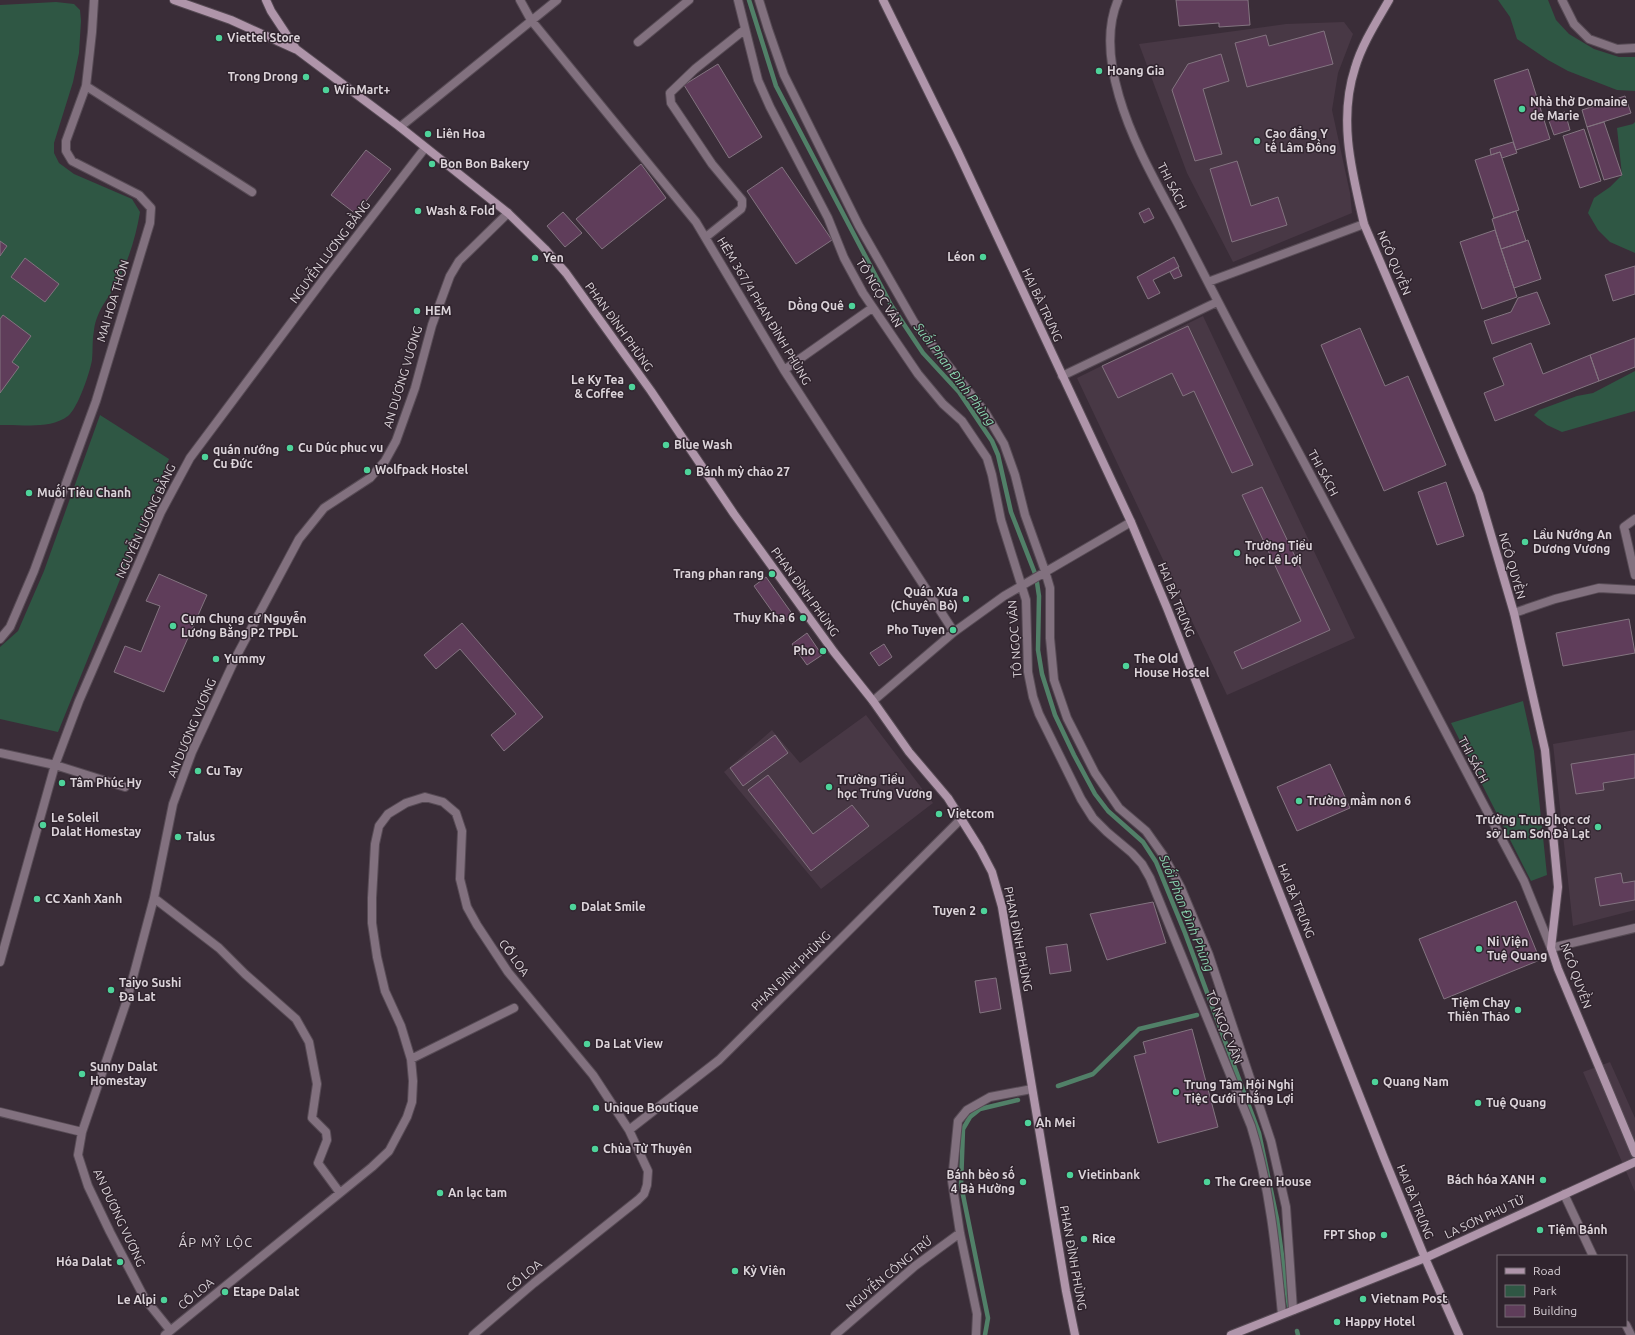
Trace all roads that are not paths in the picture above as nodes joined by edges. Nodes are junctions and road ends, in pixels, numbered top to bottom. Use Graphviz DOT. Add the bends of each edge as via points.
graph roads {
  1 [pos="94,0"];
  2 [pos="174,0"];
  3 [pos="266,0"];
  4 [pos="520,0"];
  5 [pos="557,0"];
  6 [pos="689,0"];
  7 [pos="738,0"];
  8 [pos="759,0"];
  9 [pos="883,0"];
  10 [pos="1118,0"];
  11 [pos="1389,0"];
  12 [pos="1562,0"];
  13 [pos="531,20"];
  14 [pos="744,30"];
  15 [pos="638,42"];
  16 [pos="1635,48"];
  17 [pos="296,49"];
  18 [pos="86,86"];
  19 [pos="400,127"];
  20 [pos="425,148"];
  21 [pos="252,192"];
  22 [pos="508,213"];
  23 [pos="1364,224"];
  24 [pos="706,237"];
  25 [pos="1208,282"];
  26 [pos="1217,302"];
  27 [pos="872,308"];
  28 [pos="784,370"];
  29 [pos="1062,376"];
  30 [pos="1635,519"];
  31 [pos="1131,522"];
  32 [pos="1045,571"];
  33 [pos="1635,575"];
  34 [pos="1023,584"];
  35 [pos="1635,590"];
  36 [pos="1514,613"];
  37 [pos="954,632"];
  38 [pos="0,639"];
  39 [pos="873,701"];
  40 [pos="0,753"];
  41 [pos="55,765"];
  42 [pos="124,787"];
  43 [pos="961,819"];
  44 [pos="154,898"];
  45 [pos="1635,928"];
  46 [pos="4,932"];
  47 [pos="1551,948"];
  48 [pos="0,962"];
  49 [pos="514,1008"];
  50 [pos="411,1059"];
  51 [pos="1032,1089"];
  52 [pos="0,1112"];
  53 [pos="629,1130"];
  54 [pos="82,1132"];
  55 [pos="1635,1153"];
  56 [pos="1635,1162"];
  57 [pos="340,1193"];
  58 [pos="1564,1194"];
  59 [pos="960,1233"];
  60 [pos="1593,1255"];
  61 [pos="1425,1258"];
  62 [pos="1294,1310"];
  63 [pos="1282,1314"];
  64 [pos="167,1333"];
  65 [pos="473,1335"];
  66 [pos="836,1335"];
  67 [pos="976,1335"];
  68 [pos="1075,1335"];
  69 [pos="1231,1335"];
  70 [pos="1459,1335"];
  1 -- 18 [label="street, MAI HOA THÔN"];
  2 -- 17 [label="street" via="231,20"];
  3 -- 17 [label="street, PHAN ĐÌNH PHÙNG"];
  4 -- 13 [label="street"];
  5 -- 13 [label="street"];
  6 -- 15 [label="street"];
  7 -- 14 [label="street, TÔ NGỌC VÂN"];
  8 -- 32 [label="street, TÔ NGỌC VÂN" via="784,75 859,226 914,322 985,412 1004,444 1015,475 1024,515"];
  9 -- 29 [label="street, HAI BÀ TRƯNG" via="957,150"];
  10 -- 25 [label="street, THI SÁCH" via="1110,26 1110,43 1119,96 1135,141"];
  11 -- 23 [label="street, NGÔ QUYỀN" via="1355,66 1347,110 1349,151"];
  12 -- 16 [label="street" via="1574,24 1589,39 1617,49"];
  13 -- 19 [label="street"];
  13 -- 24 [label="street, HẺM 367/4 PHAN ĐÌNH PHÙNG"];
  14 -- 24 [label="street" via="670,92 671,104 712,164 742,200 741,209"];
  14 -- 27 [label="street, TÔ NGỌC VÂN" via="758,80 770,107 828,218 844,258"];
  17 -- 19 [label="street, PHAN ĐÌNH PHÙNG"];
  18 -- 21 [label="street"];
  18 -- 38 [label="street, MAI HOA THÔN" via="66,141 66,151 72,161 139,195 151,208 150,223 93,408 34,571 10,627"];
  19 -- 20 [label="street, PHAN ĐÌNH PHÙNG"];
  20 -- 22 [label="street, PHAN ĐÌNH PHÙNG"];
  20 -- 41 [label="street, NGUYỄN LƯƠNG BẰNG" via="190,458 161,512 121,602 78,701"];
  22 -- 39 [label="street, PHAN ĐÌNH PHÙNG" via="545,248 566,273 730,509 834,652"];
  22 -- 44 [label="street, AN DƯƠNG VƯƠNG" via="459,261 450,276 432,325 415,388 396,441 385,461 370,478 324,508 310,523 236,657 192,752 174,804"];
  23 -- 25 [label="street"];
  23 -- 36 [label="street, NGÔ QUYỀN" via="1479,494"];
  24 -- 28 [label="street, HẺM 367/4 PHAN ĐÌNH PHÙNG"];
  25 -- 26 [label="street, THI SÁCH"];
  26 -- 29 [label="street"];
  26 -- 47 [label="street, THI SÁCH" via="1524,881"];
  27 -- 28 [label="street"];
  27 -- 34 [label="street, TÔ NGỌC VÂN" via="918,374 943,404 962,421 986,458 1001,520"];
  28 -- 37 [label="street, HẺM 367/4 PHAN ĐÌNH PHÙNG"];
  29 -- 31 [label="street, HAI BÀ TRƯNG"];
  30 -- 33 [label="street" via="1624,527"];
  31 -- 32 [label="street"];
  31 -- 61 [label="street, HAI BÀ TRƯNG" via="1168,608"];
  32 -- 34 [label="street"];
  32 -- 62 [label="street, TÔ NGỌC VÂN" via="1050,588 1050,638 1054,680 1067,718 1095,773 1119,808 1146,832 1163,854 1181,888 1209,955 1271,1141 1286,1207"];
  34 -- 37 [label="street"];
  34 -- 63 [label="street, TÔ NGỌC VÂN" via="1027,606 1028,672 1039,714 1081,800 1093,818 1132,853 1150,878 1251,1126 1270,1202"];
  35 -- 36 [label="street" via="1599,588"];
  36 -- 47 [label="street, NGÔ QUYỀN" via="1545,750 1558,887"];
  37 -- 39 [label="street"];
  39 -- 43 [label="street, PHAN ĐÌNH PHÙNG" via="909,752 948,798"];
  40 -- 41 [label="street"];
  41 -- 42 [label="street"];
  41 -- 46 [label="street, NGUYỄN LƯƠNG BẰNG"];
  43 -- 51 [label="street, PHAN ĐÌNH PHÙNG" via="992,872 1002,908"];
  43 -- 53 [label="street, PHAN ĐINH PHÙNG" via="719,1060"];
  44 -- 54 [label="street, AN DƯƠNG VƯƠNG" via="127,1000"];
  44 -- 57 [label="street" via="219,948 296,1019 309,1042 317,1084 312,1118 326,1132 327,1140 318,1163"];
  45 -- 47 [label="street"];
  46 -- 48 [label="street, NGUYỄN LƯƠNG BẰNG"];
  47 -- 55 [label="street, NGÔ QUYỀN"];
  49 -- 50 [label="street"];
  50 -- 53 [label="street, CỔ LOA" via="380,974 372,923 372,898 375,844 379,826 388,814 406,803 425,797 443,802 456,813 462,831 460,879 467,907 477,925 508,972 593,1075"];
  50 -- 57 [label="street, CỔ LOA" via="412,1102 389,1151"];
  51 -- 59 [label="street" via="990,1097 967,1110 958,1121 952,1181"];
  51 -- 68 [label="street, PHAN ĐÌNH PHÙNG"];
  52 -- 54 [label="street"];
  53 -- 65 [label="street, CỔ LOA" via="648,1171 644,1194"];
  54 -- 64 [label="street, AN DƯƠNG VƯƠNG" via="78,1155 88,1186 144,1299"];
  56 -- 58 [label="street, LA SƠN PHU TỬ"];
  57 -- 64 [label="street, CỔ LOA"];
  58 -- 60 [label="street"];
  58 -- 61 [label="street, LA SƠN PHU TỬ"];
  59 -- 66 [label="street, NGUYỄN CÔNG TRỨ" via="915,1266"];
  59 -- 67 [label="street" via="977,1314"];
  61 -- 62 [label="street, LA SƠN PHU TỬ"];
  61 -- 70 [label="street, HAI BÀ TRƯNG"];
  62 -- 63 [label="street, LA SƠN PHU TỬ"];
  63 -- 69 [label="street, LA SƠN PHU TỬ"];
}
